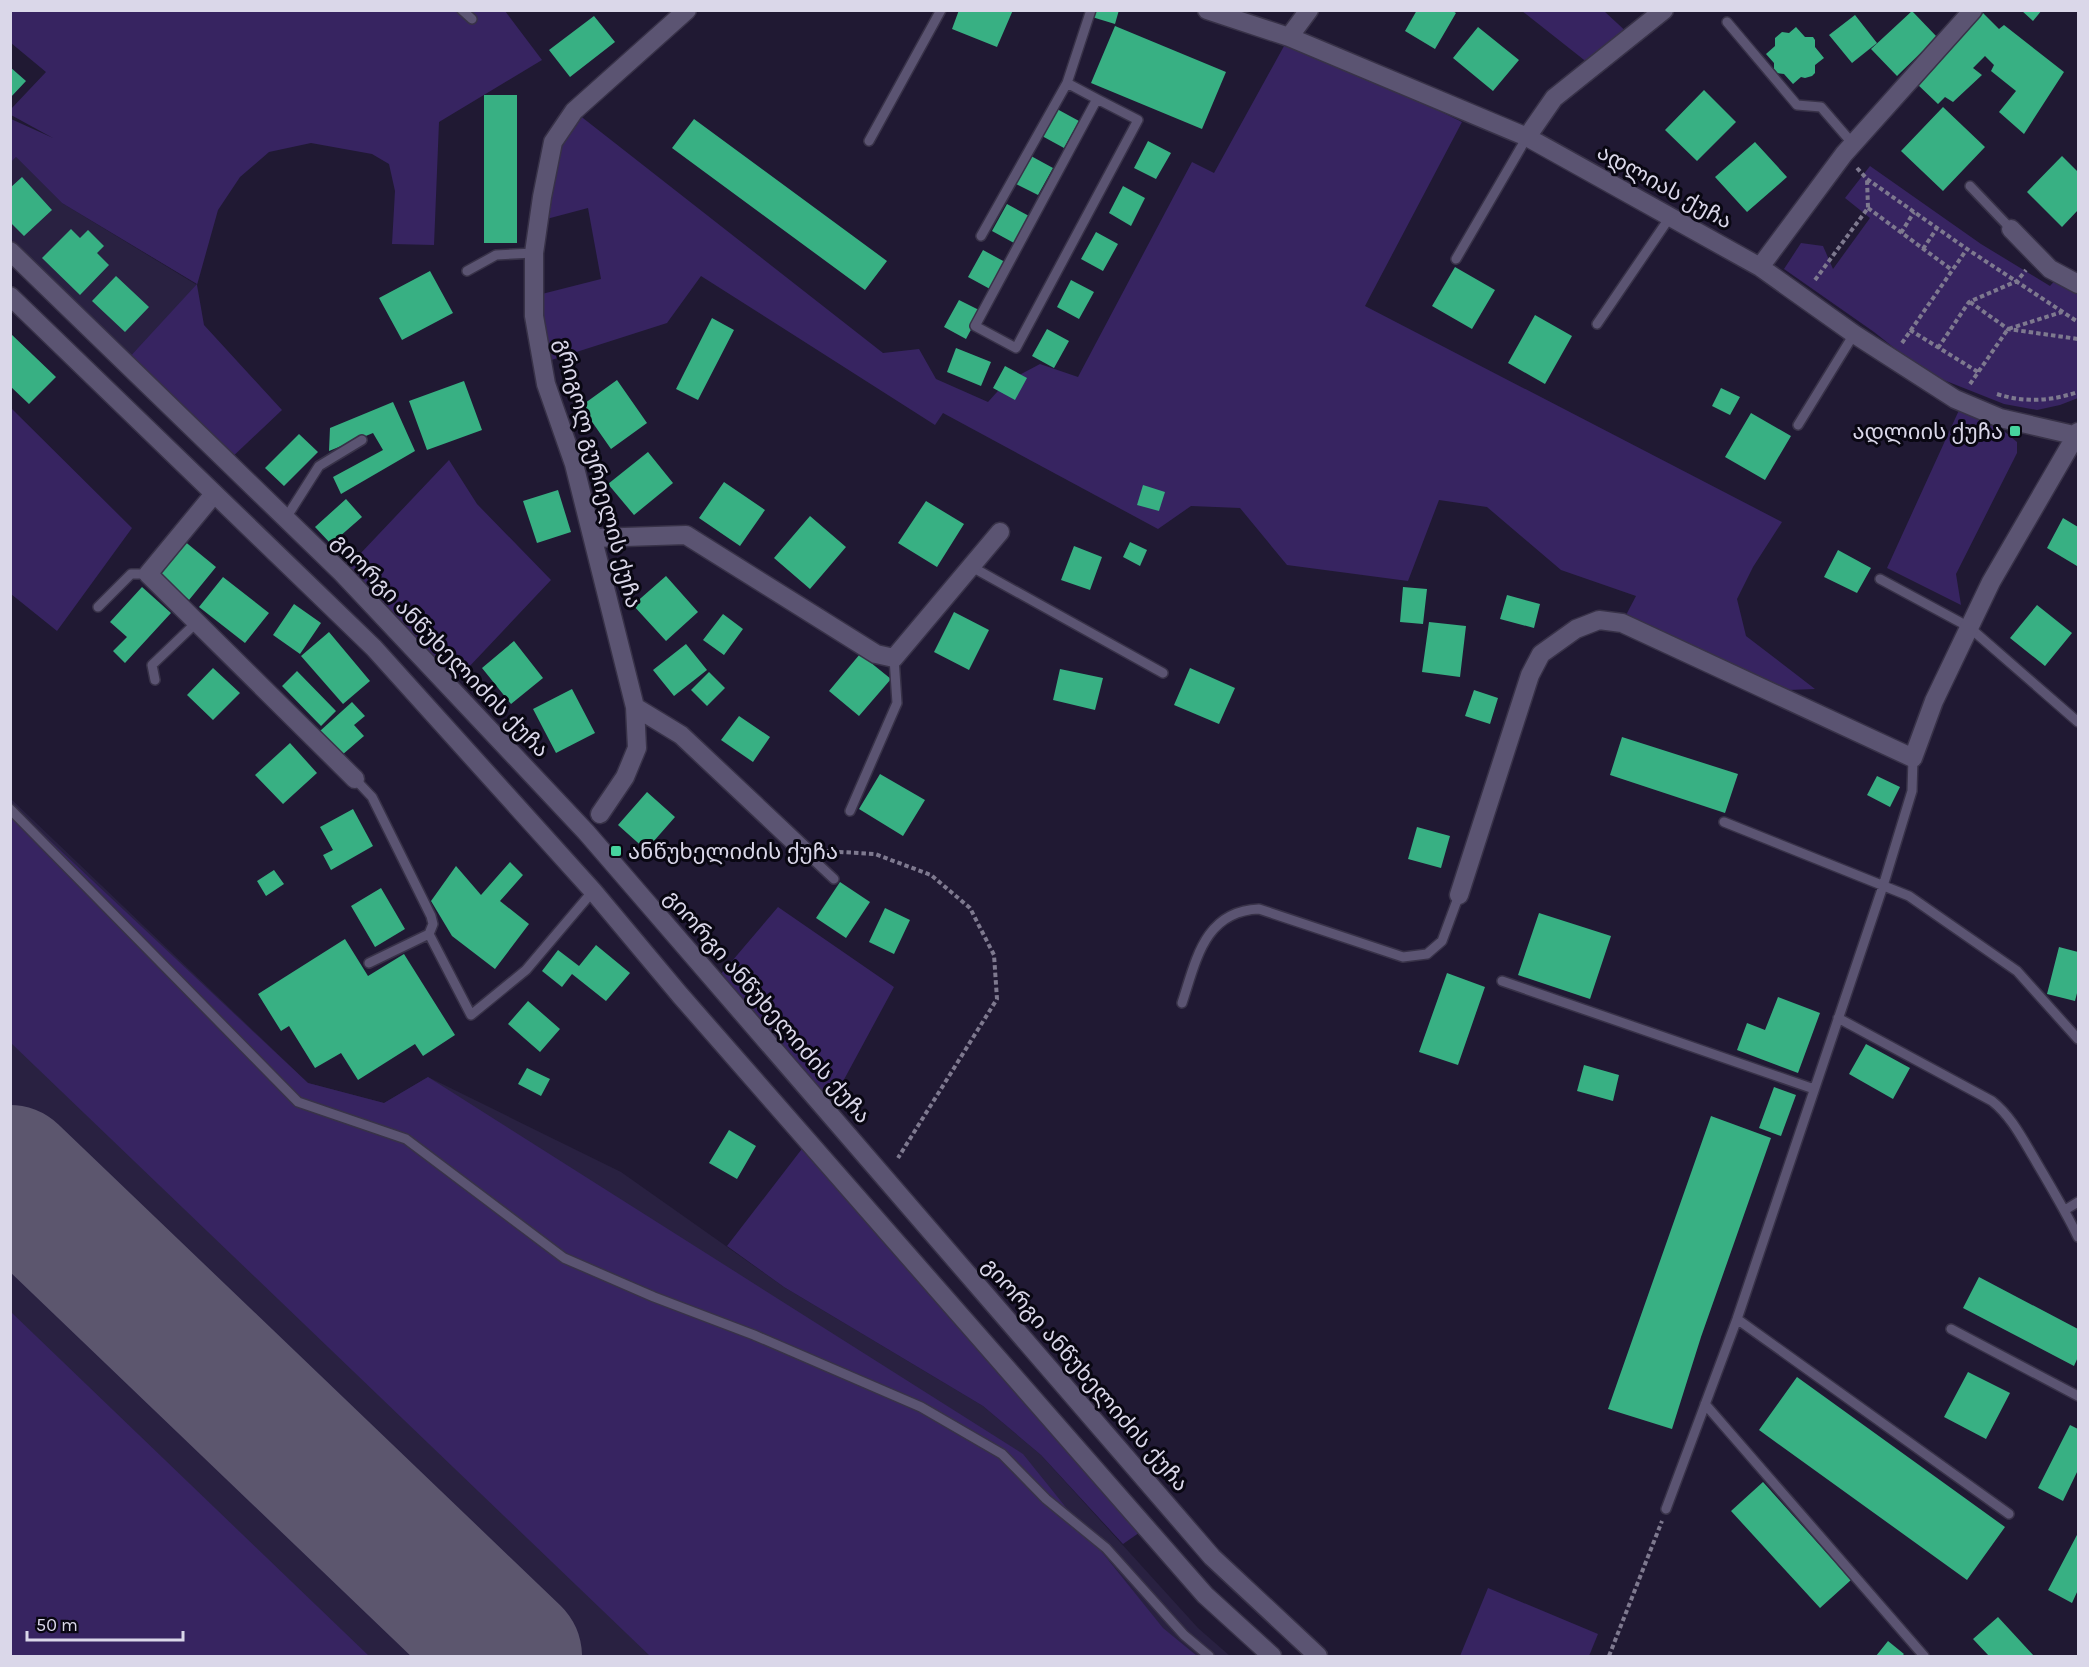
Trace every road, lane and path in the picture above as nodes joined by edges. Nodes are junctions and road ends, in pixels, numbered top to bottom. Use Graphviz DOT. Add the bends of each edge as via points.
graph roads {
  1 [pos="462,10"];
  2 [pos="687,10"];
  3 [pos="941,10"];
  4 [pos="1091,10"];
  5 [pos="1207,10"];
  6 [pos="1309,10"];
  7 [pos="1664,10"];
  8 [pos="1973,10"];
  9 [pos="472,19"];
  10 [pos="1727,22"];
  11 [pos="1289,37"];
  12 [pos="1067,83"];
  13 [pos="1097,99"];
  14 [pos="1527,137"];
  15 [pos="869,141"];
  16 [pos="1849,149"];
  17 [pos="1868,179"];
  18 [pos="1970,186"];
  19 [pos="1868,208"];
  20 [pos="1914,212"];
  21 [pos="1670,217"];
  22 [pos="1937,228"];
  23 [pos="2011,230"];
  24 [pos="1901,233"];
  25 [pos="981,236"];
  26 [pos="1923,249"];
  27 [pos="1967,249"];
  28 [pos="10,251"];
  29 [pos="534,254"];
  30 [pos="2037,256"];
  31 [pos="1456,258"];
  32 [pos="1760,267"];
  33 [pos="1952,270"];
  34 [pos="467,271"];
  35 [pos="1807,274"];
  36 [pos="2017,281"];
  37 [pos="2079,284"];
  38 [pos="11,299"];
  39 [pos="1969,302"];
  40 [pos="2062,312"];
  41 [pos="2079,322"];
  42 [pos="1598,324"];
  43 [pos="2008,329"];
  44 [pos="1910,330"];
  45 [pos="1854,334"];
  46 [pos="2079,339"];
  47 [pos="1938,348"];
  48 [pos="1911,349"];
  49 [pos="1978,372"];
  50 [pos="1960,378"];
  51 [pos="1970,384"];
  52 [pos="1979,388"];
  53 [pos="1988,391"];
  54 [pos="2079,392"];
  55 [pos="1798,425"];
  56 [pos="2078,435"];
  57 [pos="362,440"];
  58 [pos="214,494"];
  59 [pos="286,518"];
  60 [pos="1000,532"];
  61 [pos="594,538"];
  62 [pos="972,567"];
  63 [pos="148,574"];
  64 [pos="1880,579"];
  65 [pos="99,607"];
  66 [pos="198,621"];
  67 [pos="1969,627"];
  68 [pos="894,658"];
  69 [pos="1163,673"];
  70 [pos="155,680"];
  71 [pos="635,707"];
  72 [pos="2079,722"];
  73 [pos="1913,758"];
  74 [pos="356,779"];
  75 [pos="10,809"];
  76 [pos="850,811"];
  77 [pos="600,814"];
  78 [pos="1724,822"];
  79 [pos="803,850"];
  80 [pos="834,879"];
  81 [pos="1883,886"];
  82 [pos="593,891"];
  83 [pos="1459,895"];
  84 [pos="429,934"];
  85 [pos="369,963"];
  86 [pos="1502,981"];
  87 [pos="1182,1002"];
  88 [pos="1838,1018"];
  89 [pos="2079,1039"];
  90 [pos="1814,1089"];
  91 [pos="898,1158"];
  92 [pos="2079,1202"];
  93 [pos="2065,1210"];
  94 [pos="2079,1237"];
  95 [pos="1737,1318"];
  96 [pos="1951,1329"];
  97 [pos="2079,1396"];
  98 [pos="1705,1404"];
  99 [pos="1666,1509"];
  100 [pos="2009,1514"];
  101 [pos="1209,1656"];
  102 [pos="1272,1656"];
  103 [pos="1318,1656"];
  104 [pos="1609,1656"];
  105 [pos="1924,1656"];
  1 -- 9 [label="lane"];
  2 -- 29 [label="street, გრიგოლ გურიელის ქუჩა" via="574,111 553,142"];
  3 -- 15 [label="lane"];
  4 -- 12 [label="lane"];
  5 -- 11 [label="street, ადლიას ქუჩა"];
  6 -- 11 [label="street"];
  7 -- 14 [label="street" via="1554,98"];
  8 -- 16 [label="street"];
  10 -- 16 [label="lane" via="1797,105 1821,107"];
  11 -- 14 [label="street, ადლიას ქუჩა"];
  12 -- 13 [label="lane"];
  12 -- 25 [label="lane"];
  13 -- 13 [label="lane" via="1138,120 1016,348 975,326"];
  14 -- 21 [label="street, ადლიას ქუჩა"];
  14 -- 31 [label="lane"];
  16 -- 17 [label="path"];
  16 -- 32 [label="street"];
  17 -- 19 [label="path"];
  17 -- 20 [label="path"];
  18 -- 23 [label="lane"];
  19 -- 24 [label="path"];
  19 -- 35 [label="path" via="1815,280"];
  20 -- 22 [label="path"];
  20 -- 24 [label="path"];
  21 -- 32 [label="street, ადლიას ქუჩა"];
  21 -- 42 [label="lane"];
  22 -- 26 [label="path"];
  22 -- 27 [label="path"];
  23 -- 30 [label="street"];
  24 -- 26 [label="path"];
  26 -- 33 [label="path"];
  27 -- 33 [label="path"];
  27 -- 36 [label="path"];
  28 -- 59 [label="street, გიორგი ანწუხელიძის ქუჩა"];
  29 -- 34 [label="lane" via="496,255"];
  29 -- 61 [label="street, გრიგოლ გურიელის ქუჩა" via="534,316 546,384"];
  30 -- 36 [label="path"];
  30 -- 37 [label="street"];
  32 -- 45 [label="street, ადლიას ქუჩა"];
  33 -- 44 [label="path"];
  36 -- 39 [label="path"];
  36 -- 40 [label="path"];
  38 -- 58 [label="street"];
  39 -- 43 [label="path"];
  39 -- 47 [label="path"];
  40 -- 41 [label="path"];
  40 -- 43 [label="path"];
  43 -- 46 [label="path"];
  43 -- 49 [label="path"];
  44 -- 47 [label="path"];
  44 -- 48 [label="path" via="1902,343"];
  45 -- 55 [label="lane"];
  45 -- 56 [label="street, ადლიას ქუჩა" via="1955,399 2000,418"];
  47 -- 49 [label="path"];
  49 -- 51 [label="path"];
  50 -- 51 [label="path"];
  51 -- 52 [label="path"];
  53 -- 54 [label="path" via="2034,401"];
  56 -- 67 [label="street" via="1991,582"];
  57 -- 59 [label="lane" via="319,466"];
  58 -- 63 [label="street"];
  58 -- 82 [label="street" via="374,648"];
  59 -- 103 [label="street, გიორგი ანწუხელიძის ქუჩა" via="586,832 1212,1557"];
  60 -- 62 [label="street"];
  61 -- 68 [label="street" via="686,535 876,654"];
  61 -- 71 [label="street, გრიგოლ გურიელის ქუჩა"];
  62 -- 68 [label="street"];
  62 -- 69 [label="lane"];
  63 -- 65 [label="lane" via="131,574"];
  63 -- 66 [label="street"];
  64 -- 67 [label="lane"];
  66 -- 70 [label="lane" via="152,665"];
  66 -- 74 [label="street"];
  67 -- 72 [label="lane"];
  67 -- 73 [label="street" via="1934,701"];
  68 -- 76 [label="lane" via="897,703"];
  71 -- 77 [label="street, გრიგოლ გურიელის ქუჩა" via="637,748 625,777"];
  71 -- 79 [label="street" via="681,735"];
  73 -- 81 [label="lane" via="1911,791"];
  73 -- 83 [label="street" via="1622,623 1599,620 1557,641 1541,654 1530,675"];
  74 -- 84 [label="lane" via="372,797 431,916"];
  75 -- 101 [label="lane" via="298,1102 406,1139 564,1258 921,1407 1002,1455 1046,1499 1106,1548 1184,1635"];
  78 -- 81 [label="lane"];
  79 -- 80 [label="lane"];
  79 -- 91 [label="path" via="875,854 931,875 970,908 994,955 997,999"];
  81 -- 88 [label="lane"];
  81 -- 89 [label="lane" via="1909,896 2017,972"];
  82 -- 84 [label="lane" via="526,969 471,1015"];
  82 -- 102 [label="street" via="1205,1595"];
  83 -- 87 [label="lane" via="1442,941 1427,954 1402,957 1259,909 1246,910 1225,919 1206,937"];
  84 -- 85 [label="lane"];
  86 -- 90 [label="lane"];
  88 -- 90 [label="lane"];
  88 -- 93 [label="lane" via="2000,1107"];
  90 -- 95 [label="lane"];
  92 -- 93 [label="lane"];
  93 -- 94 [label="lane"];
  95 -- 98 [label="lane"];
  95 -- 100 [label="lane"];
  96 -- 97 [label="lane"];
  98 -- 99 [label="lane"];
  98 -- 105 [label="lane"];
  99 -- 104 [label="path"];
}
